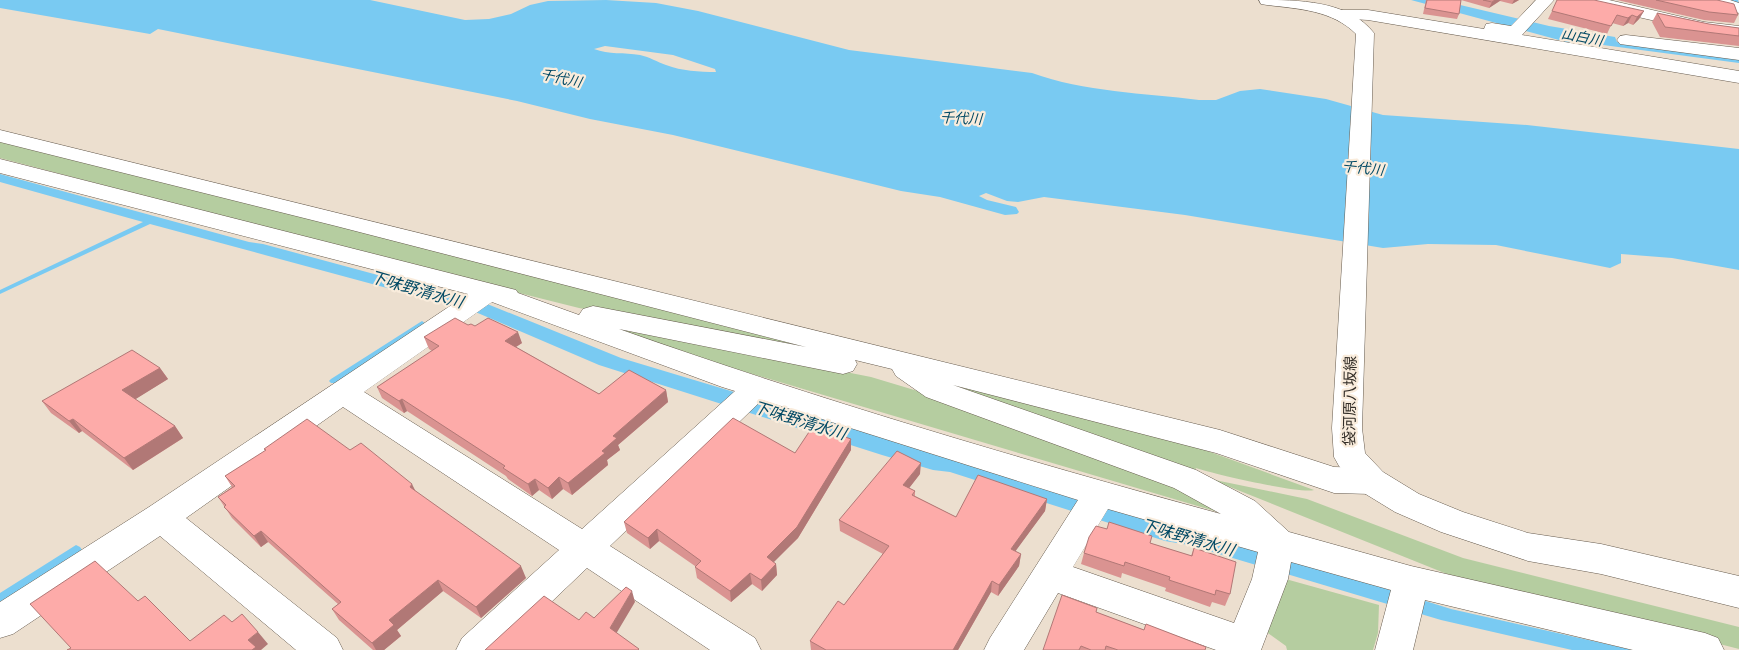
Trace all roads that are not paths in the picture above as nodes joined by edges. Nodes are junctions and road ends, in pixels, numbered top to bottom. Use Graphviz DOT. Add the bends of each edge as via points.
graph roads {
  1 [pos="1270,0"];
  2 [pos="1546,0"];
  3 [pos="1587,0"];
  4 [pos="1711,0"];
  5 [pos="1739,8"];
  6 [pos="1405,13"];
  7 [pos="1345,16"];
  8 [pos="1520,26"];
  9 [pos="1739,31"];
  10 [pos="1643,32"];
  11 [pos="1739,37"];
  12 [pos="1619,39"];
  13 [pos="1739,54"];
  14 [pos="1606,56"];
  15 [pos="1739,66"];
  16 [pos="1739,77"];
  17 [pos="0,136"];
  18 [pos="0,166"];
  19 [pos="489,292"];
  20 [pos="892,359"];
  21 [pos="756,388"];
  22 [pos="343,393"];
  23 [pos="1360,469"];
  24 [pos="1100,494"];
  25 [pos="161,517"];
  26 [pos="1277,543"];
  27 [pos="584,548"];
  28 [pos="1049,574"];
  29 [pos="1411,581"];
  30 [pos="1739,592"];
  31 [pos="0,622"];
  32 [pos="1243,647"];
  33 [pos="324,650"];
  34 [pos="475,650"];
  35 [pos="742,650"];
  36 [pos="1002,650"];
  37 [pos="1394,650"];
  38 [pos="1705,650"];
  1 -- 7 [label="street" via="1310,5"];
  2 -- 8 [label="street"];
  3 -- 10 [label="street"];
  4 -- 5 [label="street"];
  6 -- 7 [label="street"];
  6 -- 8 [label="street"];
  6 -- 14 [label="street"];
  7 -- 23 [label="street, 袋河原八坂線" via="1364,32 1347,428"];
  8 -- 14 [label="street"];
  9 -- 10 [label="street" via="1704,27"];
  10 -- 11 [label="street" via="1695,30"];
  10 -- 12 [label="street"];
  10 -- 13 [label="street"];
  10 -- 14 [label="street"];
  10 -- 15 [label="street"];
  14 -- 16 [label="street"];
  17 -- 20 [label="street"];
  18 -- 19 [label="street"];
  19 -- 20 [label="street" via="863,368"];
  19 -- 21 [label="street"];
  19 -- 22 [label="street"];
  20 -- 23 [label="street" via="1220,442 1334,480"];
  20 -- 26 [label="street" via="936,390 1184,479 1243,510"];
  21 -- 24 [label="street"];
  21 -- 27 [label="street"];
  22 -- 25 [label="street"];
  22 -- 27 [label="street"];
  23 -- 30 [label="street" via="1407,503 1528,547 1601,559"];
  24 -- 26 [label="street"];
  24 -- 28 [label="street"];
  25 -- 31 [label="street"];
  25 -- 33 [label="street"];
  26 -- 29 [label="street"];
  26 -- 32 [label="street" via="1270,579"];
  27 -- 34 [label="street"];
  27 -- 35 [label="street"];
  28 -- 32 [label="street"];
  28 -- 36 [label="street"];
  29 -- 37 [label="street"];
  29 -- 38 [label="street"];
}
